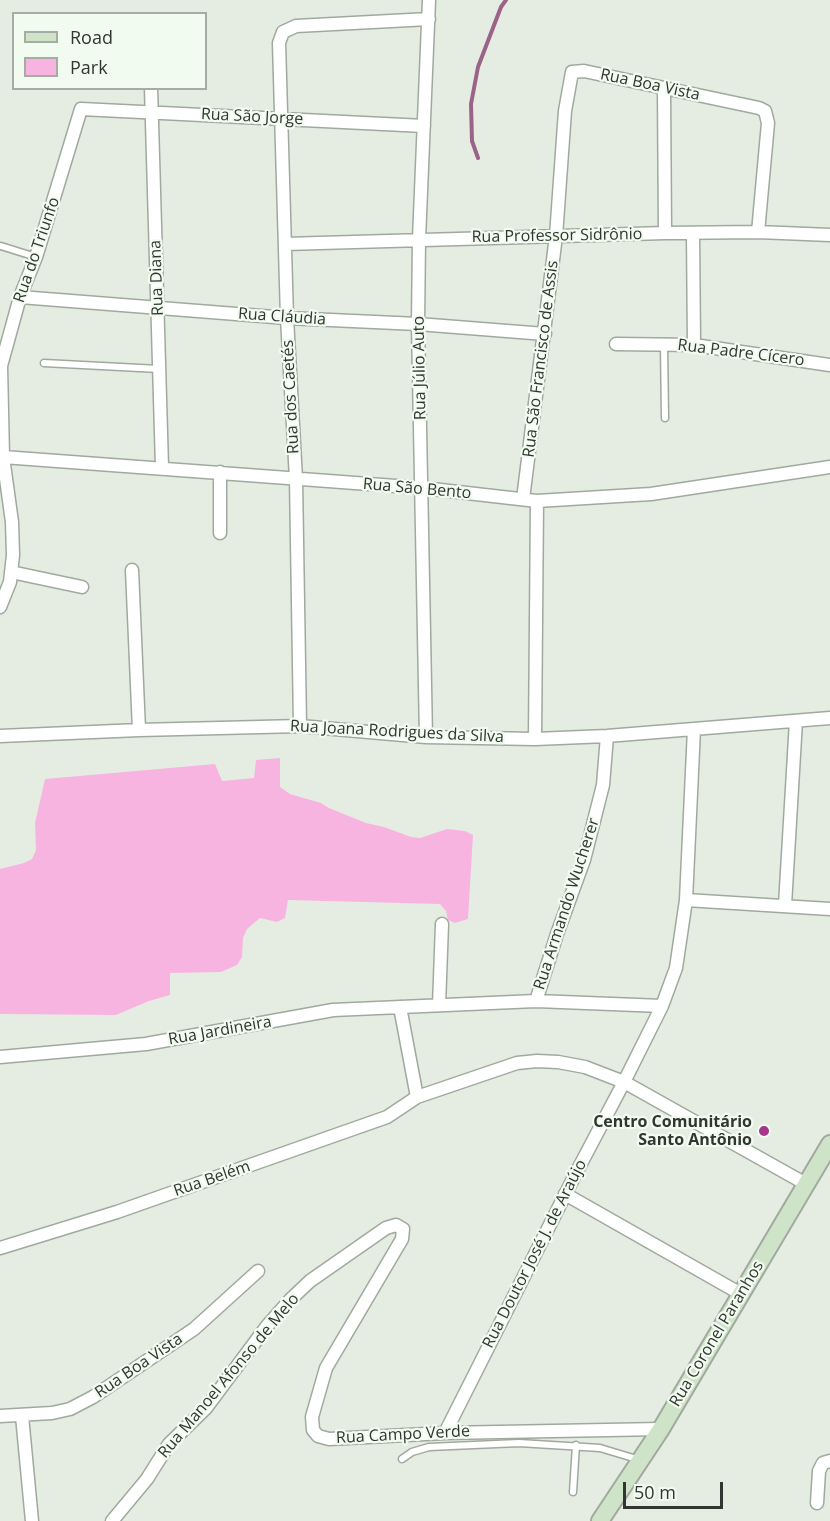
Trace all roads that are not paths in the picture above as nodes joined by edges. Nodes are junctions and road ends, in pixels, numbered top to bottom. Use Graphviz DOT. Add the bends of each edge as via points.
graph roads {
  1 [pos="429,0"];
  2 [pos="429,19"];
  3 [pos="664,89"];
  4 [pos="151,90"];
  5 [pos="81,109"];
  6 [pos="151,111"];
  7 [pos="565,111"];
  8 [pos="282,118"];
  9 [pos="424,126"];
  10 [pos="758,232"];
  11 [pos="665,233"];
  12 [pos="693,233"];
  13 [pos="830,235"];
  14 [pos="556,236"];
  15 [pos="419,239"];
  16 [pos="285,244"];
  17 [pos="1,246"];
  18 [pos="36,257"];
  19 [pos="20,297"];
  20 [pos="158,308"];
  21 [pos="287,318"];
  22 [pos="418,324"];
  23 [pos="544,334"];
  24 [pos="616,344"];
  25 [pos="664,345"];
  26 [pos="694,345"];
  27 [pos="44,363"];
  28 [pos="830,365"];
  29 [pos="1,366"];
  30 [pos="159,369"];
  31 [pos="665,418"];
  32 [pos="3,457"];
  33 [pos="162,467"];
  34 [pos="830,467"];
  35 [pos="220,472"];
  36 [pos="296,479"];
  37 [pos="423,488"];
  38 [pos="524,499"];
  39 [pos="537,501"];
  40 [pos="220,533"];
  41 [pos="132,570"];
  42 [pos="11,572"];
  43 [pos="82,588"];
  44 [pos="0,607"];
  45 [pos="796,721"];
  46 [pos="828,721"];
  47 [pos="300,726"];
  48 [pos="694,729"];
  49 [pos="139,730"];
  50 [pos="0,736"];
  51 [pos="607,736"];
  52 [pos="426,737"];
  53 [pos="535,739"];
  54 [pos="686,900"];
  55 [pos="786,905"];
  56 [pos="830,909"];
  57 [pos="442,924"];
  58 [pos="536,1001"];
  59 [pos="439,1005"];
  60 [pos="662,1006"];
  61 [pos="400,1007"];
  62 [pos="0,1057"];
  63 [pos="624,1082"];
  64 [pos="417,1096"];
  65 [pos="830,1144"];
  66 [pos="806,1184"];
  67 [pos="565,1194"];
  68 [pos="0,1248"];
  69 [pos="395,1250"];
  70 [pos="258,1272"];
  71 [pos="741,1294"];
  72 [pos="1,1413"];
  73 [pos="22,1416"];
  74 [pos="661,1429"];
  75 [pos="445,1432"];
  76 [pos="576,1445"];
  77 [pos="402,1459"];
  78 [pos="640,1460"];
  79 [pos="830,1461"];
  80 [pos="573,1492"];
  81 [pos="817,1503"];
  82 [pos="32,1521"];
  83 [pos="112,1521"];
  84 [pos="600,1521"];
  1 -- 2 [label="street, Rua Júlio Auto"];
  2 -- 8 [label="street, Rua dos Caetés" via="296,26 283,32"];
  2 -- 9 [label="street, Rua Júlio Auto"];
  3 -- 7 [label="street, Rua Boa Vista" via="572,72"];
  3 -- 10 [label="street, Rua Boa Vista" via="765,111 768,123"];
  3 -- 11 [label="street"];
  4 -- 6 [label="street, Rua Diana"];
  5 -- 6 [label="street, Rua São Jorge"];
  5 -- 18 [label="street, Rua do Triunfo"];
  6 -- 8 [label="street, Rua São Jorge"];
  6 -- 20 [label="street, Rua Diana"];
  7 -- 14 [label="street, Rua São Francisco de Assis"];
  8 -- 9 [label="street, Rua São Jorge"];
  8 -- 16 [label="street, Rua dos Caetés"];
  9 -- 15 [label="street, Rua Júlio Auto"];
  10 -- 12 [label="street, Rua Professor Sidrônio"];
  10 -- 13 [label="street, Rua Professor Sidrônio"];
  11 -- 12 [label="street, Rua Professor Sidrônio"];
  11 -- 14 [label="street, Rua Professor Sidrônio"];
  12 -- 26 [label="street"];
  14 -- 15 [label="street, Rua Professor Sidrônio"];
  14 -- 23 [label="street, Rua São Francisco de Assis"];
  15 -- 16 [label="street, Rua Professor Sidrônio"];
  15 -- 22 [label="street, Rua Júlio Auto"];
  16 -- 21 [label="street, Rua dos Caetés"];
  17 -- 18 [label="lane"];
  18 -- 19 [label="street, Rua do Triunfo"];
  19 -- 20 [label="street, Rua Cláudia"];
  19 -- 29 [label="street, Rua do Triunfo"];
  20 -- 21 [label="street, Rua Cláudia"];
  20 -- 30 [label="street, Rua Diana"];
  21 -- 22 [label="street, Rua Cláudia"];
  21 -- 36 [label="street, Rua dos Caetés"];
  22 -- 23 [label="street, Rua Cláudia"];
  22 -- 37 [label="street, Rua Júlio Auto"];
  23 -- 38 [label="street, Rua São Francisco de Assis"];
  24 -- 25 [label="street, Rua Padre Cícero"];
  25 -- 26 [label="street, Rua Padre Cícero"];
  25 -- 31 [label="lane"];
  26 -- 28 [label="street, Rua Padre Cícero"];
  27 -- 30 [label="lane"];
  29 -- 32 [label="street, Rua do Triunfo"];
  30 -- 33 [label="street, Rua Diana"];
  32 -- 33 [label="street, Rua São Bento"];
  32 -- 42 [label="street, Rua do Triunfo" via="12,522"];
  33 -- 35 [label="street, Rua São Bento"];
  34 -- 39 [label="street, Rua São Bento" via="651,494"];
  35 -- 36 [label="street, Rua São Bento"];
  35 -- 40 [label="street"];
  36 -- 37 [label="street, Rua São Bento"];
  36 -- 47 [label="street, Rua dos Caetés"];
  37 -- 38 [label="street, Rua São Bento"];
  37 -- 52 [label="street, Rua Júlio Auto"];
  38 -- 39 [label="street, Rua São Bento"];
  39 -- 53 [label="street"];
  41 -- 49 [label="street"];
  42 -- 43 [label="street"];
  42 -- 44 [label="street, Rua do Triunfo"];
  45 -- 46 [label="street, Rua Joana Rodrigues da Silva"];
  45 -- 48 [label="street, Rua Joana Rodrigues da Silva"];
  45 -- 55 [label="street"];
  47 -- 49 [label="street, Rua Joana Rodrigues da Silva"];
  47 -- 52 [label="street, Rua Joana Rodrigues da Silva"];
  48 -- 51 [label="street, Rua Joana Rodrigues da Silva"];
  48 -- 54 [label="street, Rua Doutor José J. de Araújo"];
  49 -- 50 [label="street, Rua Joana Rodrigues da Silva"];
  51 -- 53 [label="street, Rua Joana Rodrigues da Silva"];
  51 -- 58 [label="street, Rua Armando Wucherer" via="603,785 584,860"];
  52 -- 53 [label="street, Rua Joana Rodrigues da Silva"];
  54 -- 55 [label="street"];
  54 -- 60 [label="street, Rua Doutor José J. de Araújo" via="676,968"];
  55 -- 56 [label="street"];
  57 -- 59 [label="street"];
  58 -- 59 [label="street, Rua Jardineira"];
  58 -- 60 [label="street, Rua Jardineira"];
  59 -- 61 [label="street, Rua Jardineira"];
  60 -- 63 [label="street, Rua Doutor José J. de Araújo"];
  61 -- 62 [label="street, Rua Jardineira" via="333,1010 146,1044"];
  61 -- 64 [label="street"];
  63 -- 64 [label="street, Rua Belém" via="585,1067 537,1061 517,1063"];
  63 -- 66 [label="street, Rua Belém"];
  63 -- 67 [label="street, Rua Doutor José J. de Araújo"];
  64 -- 68 [label="street, Rua Belém" via="387,1117 117,1212"];
  65 -- 66 [label="street, Rua Coronel Paranhos"];
  66 -- 71 [label="street, Rua Coronel Paranhos"];
  67 -- 71 [label="street"];
  67 -- 75 [label="street, Rua Doutor José J. de Araújo"];
  69 -- 75 [label="street, Rua Campo Verde" via="326,1368 312,1417 313,1430 321,1438 329,1439"];
  69 -- 83 [label="street, Rua Manoel Afonso de Melo" via="404,1233 396,1225 310,1281 291,1299 206,1407 169,1444 147,1479"];
  70 -- 73 [label="street, Rua Boa Vista" via="194,1329 93,1397 70,1409"];
  71 -- 74 [label="street, Rua Coronel Paranhos"];
  72 -- 73 [label="street, Rua Boa Vista"];
  73 -- 82 [label="street"];
  74 -- 75 [label="street, Rua Campo Verde"];
  74 -- 78 [label="street, Rua Coronel Paranhos"];
  76 -- 77 [label="lane" via="429,1447"];
  76 -- 78 [label="lane"];
  76 -- 80 [label="lane"];
  78 -- 84 [label="street, Rua Coronel Paranhos"];
  79 -- 81 [label="street" via="823,1463 819,1471"];
}
